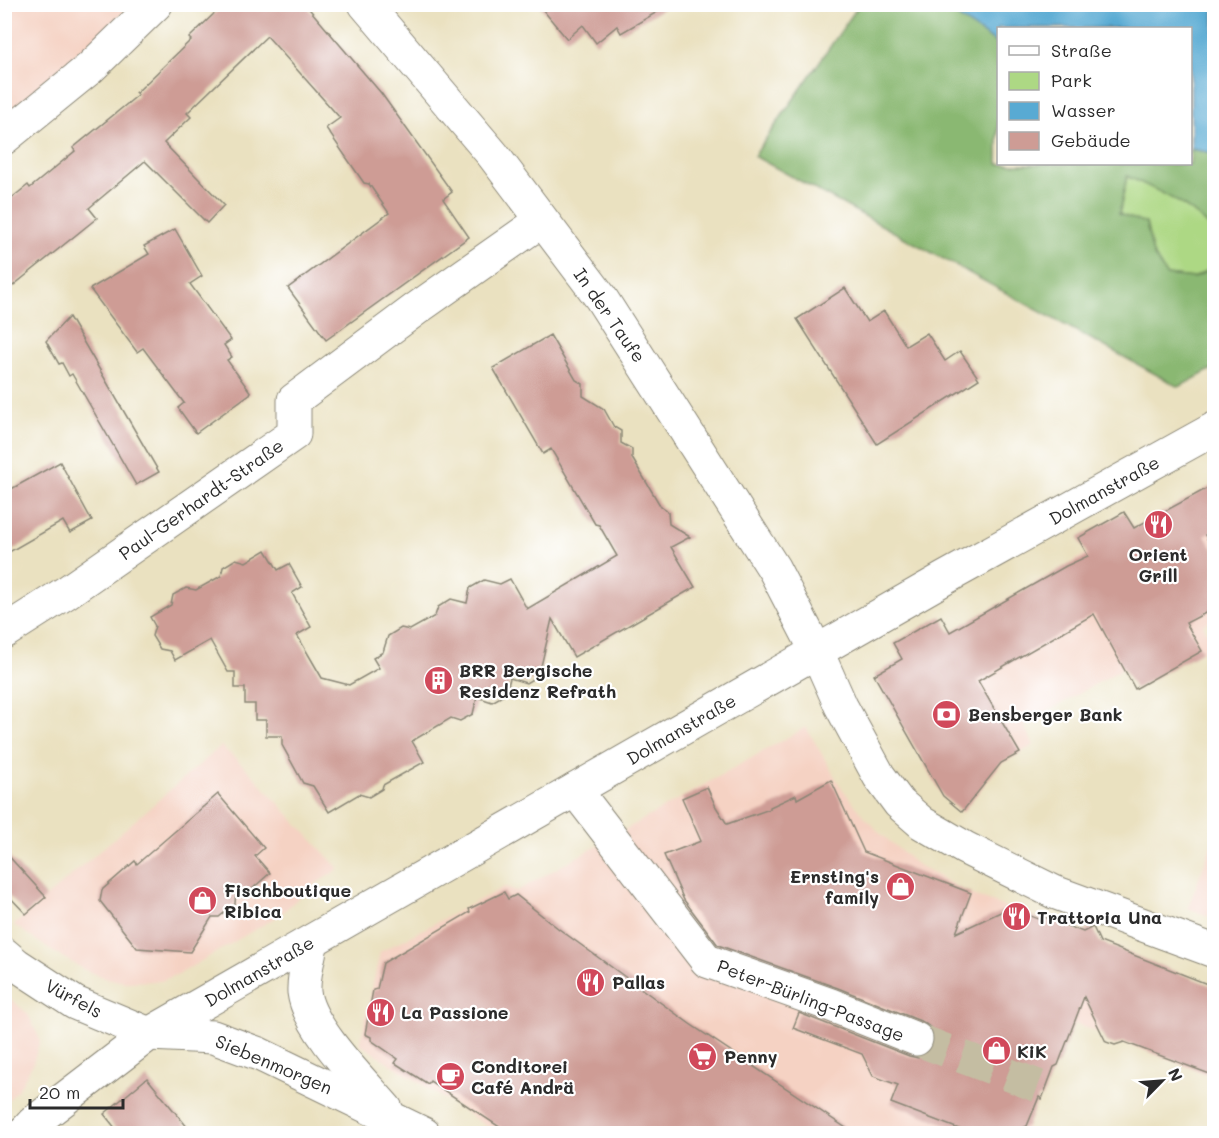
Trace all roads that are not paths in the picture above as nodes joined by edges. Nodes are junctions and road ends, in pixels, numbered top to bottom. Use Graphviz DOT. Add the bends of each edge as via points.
graph roads {
  1 [pos="156,4"];
  2 [pos="364,4"];
  3 [pos="4,138"];
  4 [pos="541,221"];
  5 [pos="1215,429"];
  6 [pos="4,632"];
  7 [pos="817,652"];
  8 [pos="575,790"];
  9 [pos="312,941"];
  10 [pos="1215,951"];
  11 [pos="4,954"];
  12 [pos="149,1034"];
  13 [pos="915,1039"];
  14 [pos="393,1118"];
  15 [pos="23,1134"];
  16 [pos="424,1134"];
  1 -- 3 [label="street" via="90,68"];
  2 -- 4 [label="street, In der Taufe" via="493,155"];
  4 -- 6 [label="street, Paul-Gerhardt-Straße" via="294,400 294,434"];
  4 -- 7 [label="street, In der Taufe" via="601,298 702,453 774,569"];
  5 -- 7 [label="street, Dolmanstraße"];
  7 -- 8 [label="street, Dolmanstraße"];
  7 -- 10 [label="street, In der Taufe" via="879,776 908,813 964,848 1054,892"];
  8 -- 9 [label="street, Dolmanstraße"];
  8 -- 13 [label="street, Peter-Bürling-Passage" via="707,961"];
  9 -- 12 [label="street, Dolmanstraße"];
  9 -- 14 [label="street, Siebenmorgen" via="304,988 306,1002 320,1030"];
  11 -- 12 [label="street, Vürfels" via="75,1003"];
  12 -- 14 [label="street, Siebenmorgen" via="213,1037 259,1054"];
  12 -- 15 [label="street, Dolmanstraße"];
  14 -- 16 [label="street, Siebenmorgen"];
}
